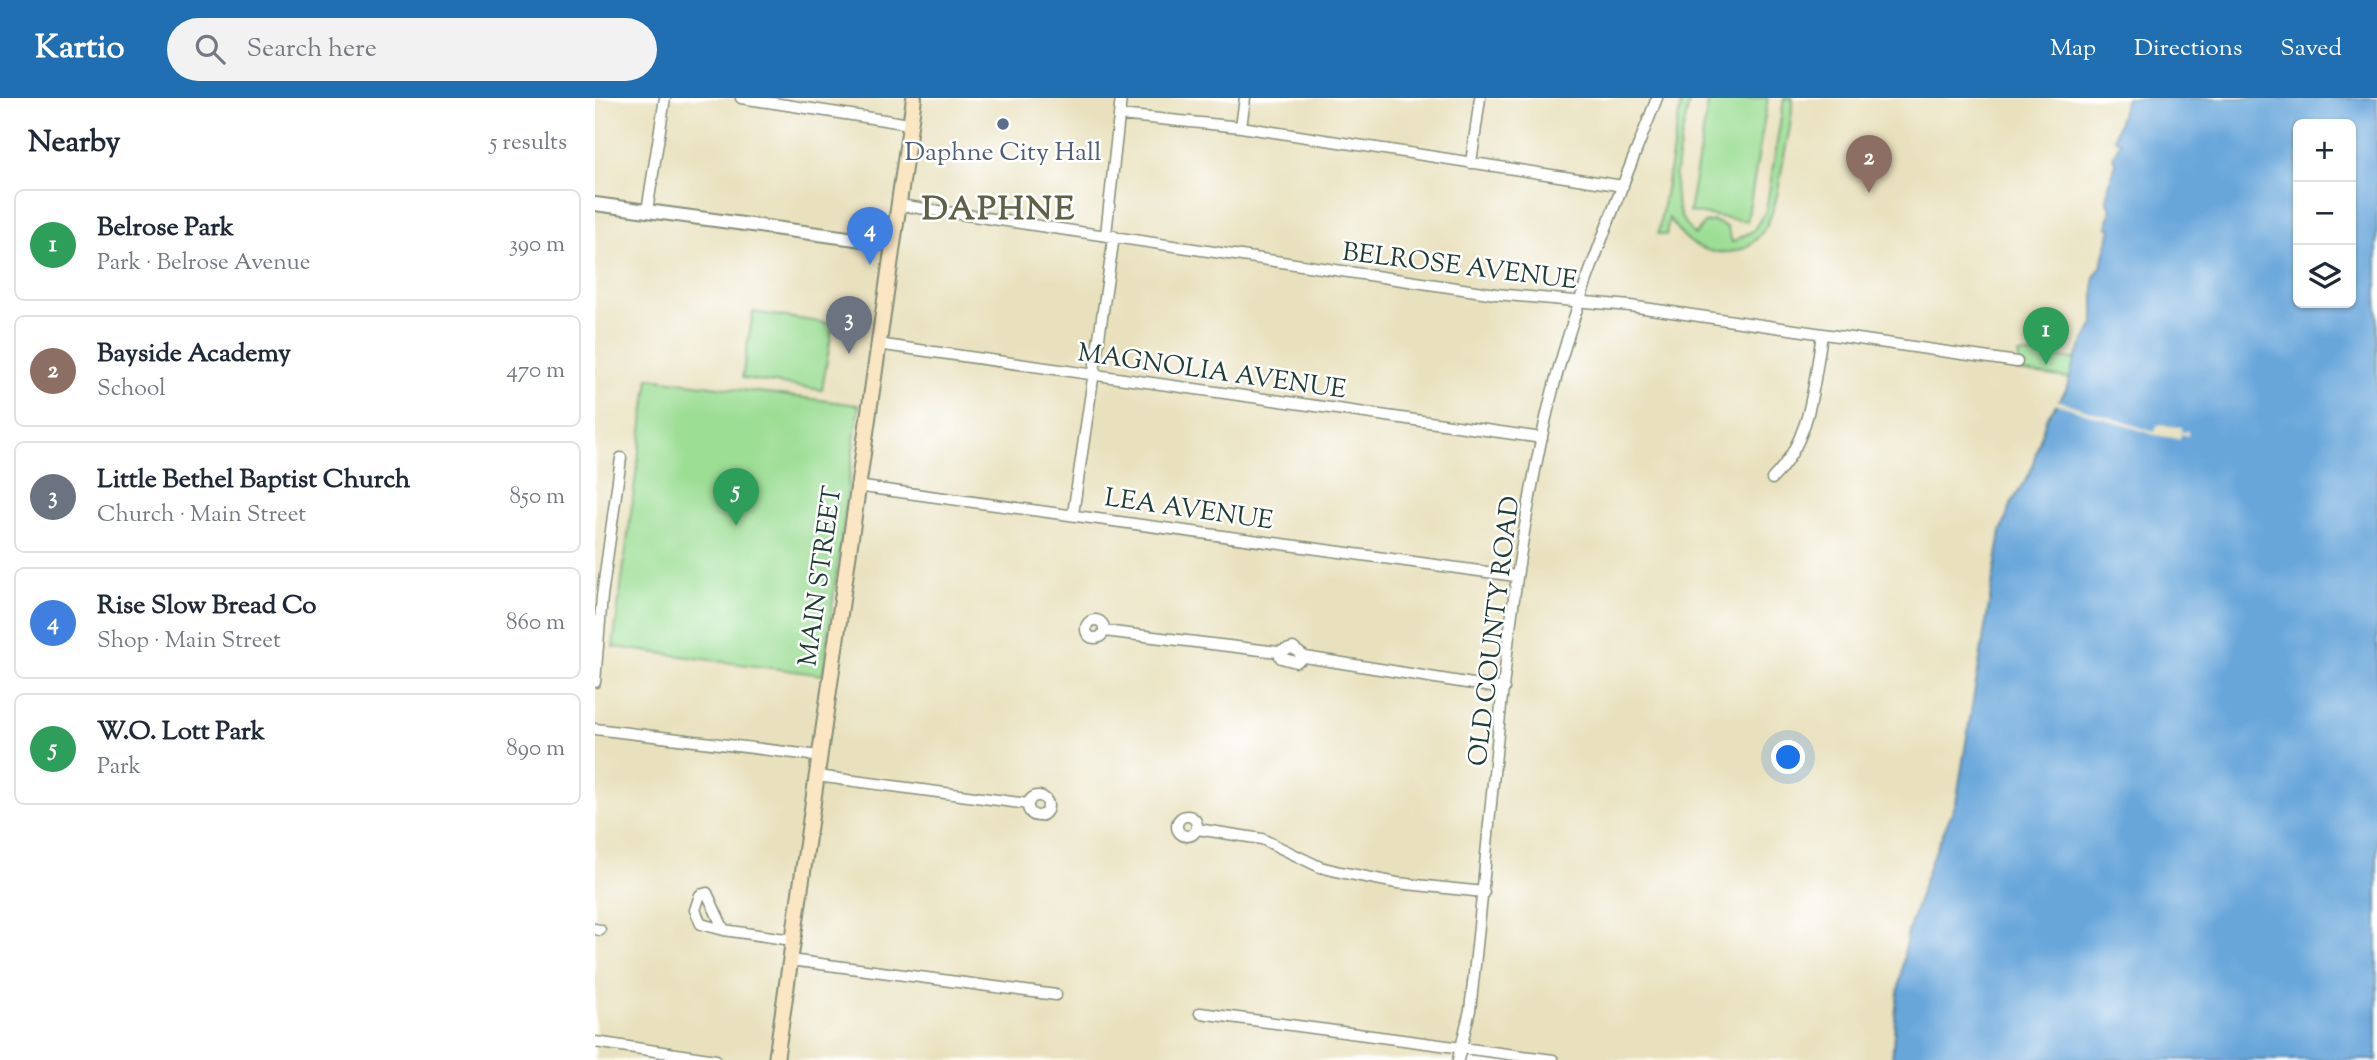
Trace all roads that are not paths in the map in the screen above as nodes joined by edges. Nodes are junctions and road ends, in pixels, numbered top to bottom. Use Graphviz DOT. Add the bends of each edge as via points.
graph roads {
  1 [pos="665,98"];
  2 [pos="741,98"];
  3 [pos="913,98"];
  4 [pos="1121,98"];
  5 [pos="1245,98"];
  6 [pos="1480,98"];
  7 [pos="1657,98"];
  8 [pos="1119,115"];
  9 [pos="910,124"];
  10 [pos="1241,127"];
  11 [pos="1471,163"];
  12 [pos="1623,186"];
  13 [pos="595,204"];
  14 [pos="899,205"];
  15 [pos="647,211"];
  16 [pos="1110,235"];
  17 [pos="893,244"];
  18 [pos="1580,302"];
  19 [pos="1822,335"];
  20 [pos="877,344"];
  21 [pos="2017,362"];
  22 [pos="1095,373"];
  23 [pos="1542,438"];
  24 [pos="621,458"];
  25 [pos="1772,479"];
  26 [pos="856,486"];
  27 [pos="1073,514"];
  28 [pos="1516,576"];
  29 [pos="1104,631"];
  30 [pos="595,682"];
  31 [pos="1504,690"];
  32 [pos="595,729"];
  33 [pos="819,756"];
  34 [pos="822,777"];
  35 [pos="1028,804"];
  36 [pos="1197,829"];
  37 [pos="1484,892"];
  38 [pos="724,930"];
  39 [pos="792,940"];
  40 [pos="790,960"];
  41 [pos="1056,995"];
  42 [pos="1200,1013"];
  43 [pos="595,1042"];
  44 [pos="1463,1048"];
  45 [pos="716,1060"];
  46 [pos="776,1060"];
  47 [pos="1458,1060"];
  48 [pos="1553,1060"];
  1 -- 15 [label="street"];
  2 -- 9 [label="street"];
  3 -- 9 [label="main road, MAIN STREET"];
  4 -- 8 [label="street"];
  5 -- 10 [label="street"];
  6 -- 11 [label="street"];
  7 -- 12 [label="street, OLD COUNTY ROAD"];
  8 -- 10 [label="street"];
  8 -- 16 [label="street"];
  9 -- 14 [label="main road, MAIN STREET"];
  10 -- 11 [label="street"];
  11 -- 12 [label="street"];
  12 -- 18 [label="street, OLD COUNTY ROAD"];
  13 -- 15 [label="street"];
  14 -- 16 [label="street, BELROSE AVENUE"];
  14 -- 17 [label="main road, MAIN STREET"];
  15 -- 17 [label="street"];
  16 -- 18 [label="street, BELROSE AVENUE" via="1496,294"];
  16 -- 22 [label="street"];
  17 -- 20 [label="main road, MAIN STREET"];
  18 -- 19 [label="street, BELROSE AVENUE"];
  18 -- 23 [label="street, OLD COUNTY ROAD" via="1560,360"];
  19 -- 21 [label="street, BELROSE AVENUE"];
  19 -- 25 [label="street" via="1811,407 1789,457"];
  20 -- 22 [label="street, MAGNOLIA AVENUE"];
  20 -- 26 [label="main road, MAIN STREET"];
  22 -- 23 [label="street, MAGNOLIA AVENUE"];
  22 -- 27 [label="street"];
  23 -- 28 [label="street, OLD COUNTY ROAD"];
  24 -- 30 [label="street"];
  26 -- 27 [label="street, LEA AVENUE"];
  26 -- 33 [label="main road, MAIN STREET"];
  27 -- 28 [label="street, LEA AVENUE"];
  28 -- 31 [label="street, OLD COUNTY ROAD"];
  29 -- 31 [label="street" via="1279,652 1293,648 1305,657"];
  31 -- 37 [label="street, OLD COUNTY ROAD"];
  32 -- 33 [label="street"];
  33 -- 34 [label="main road, MAIN STREET"];
  34 -- 35 [label="street"];
  34 -- 39 [label="main road, MAIN STREET"];
  36 -- 37 [label="street" via="1262,839 1321,867"];
  37 -- 44 [label="street, OLD COUNTY ROAD"];
  38 -- 39 [label="street"];
  39 -- 40 [label="main road, MAIN STREET"];
  40 -- 41 [label="street"];
  40 -- 46 [label="main road, MAIN STREET"];
  42 -- 44 [label="street"];
  43 -- 45 [label="street"];
  44 -- 47 [label="street, OLD COUNTY ROAD"];
  44 -- 48 [label="street"];
}
